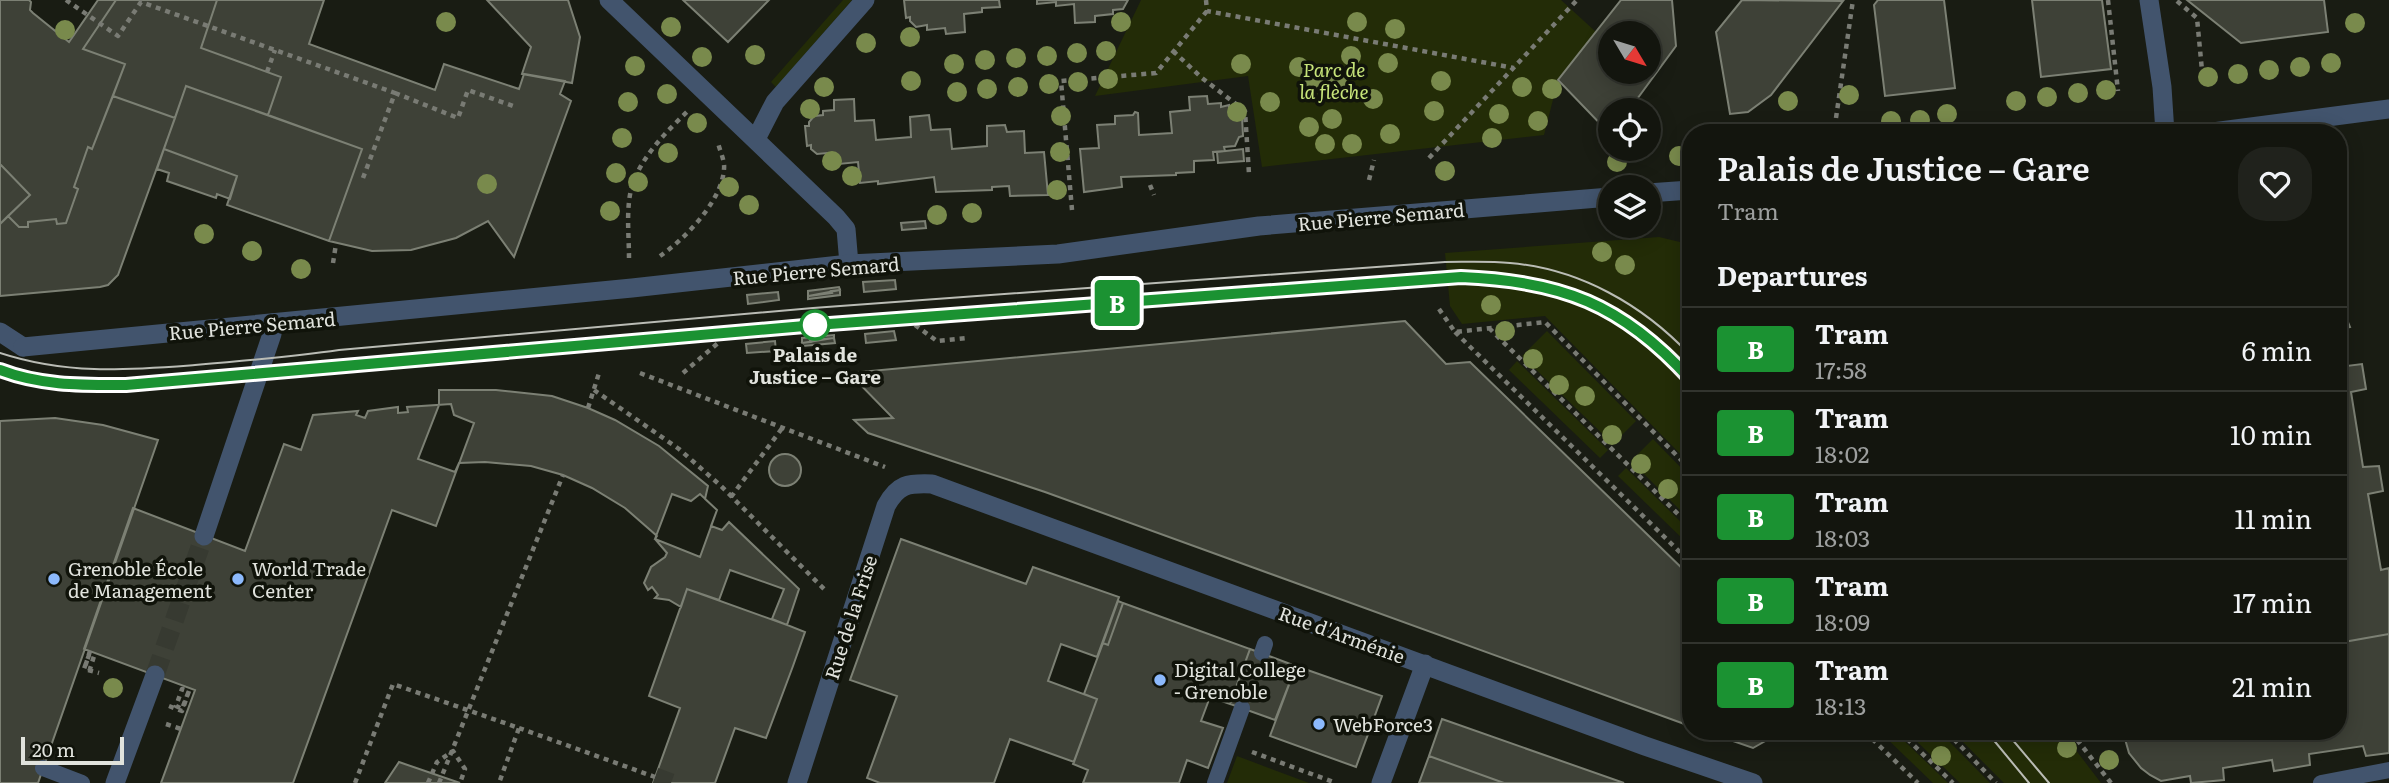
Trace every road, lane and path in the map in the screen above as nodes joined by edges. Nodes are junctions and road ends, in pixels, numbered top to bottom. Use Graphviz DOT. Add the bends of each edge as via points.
graph roads {
  1 [pos="66,0"];
  2 [pos="865,0"];
  3 [pos="1206,0"];
  4 [pos="1577,0"];
  5 [pos="1853,0"];
  6 [pos="2108,0"];
  7 [pos="2149,0"];
  8 [pos="2176,0"];
  9 [pos="612,1"];
  10 [pos="1207,11"];
  11 [pos="275,50"];
  12 [pos="1173,51"];
  13 [pos="1514,68"];
  14 [pos="267,72"];
  15 [pos="2203,81"];
  16 [pos="2118,91"];
  17 [pos="395,93"];
  18 [pos="513,106"];
  19 [pos="2389,109"];
  20 [pos="686,113"];
  21 [pos="729,114"];
  22 [pos="1836,118"];
  23 [pos="2164,124"];
  24 [pos="2274,124"];
  25 [pos="756,139"];
  26 [pos="1429,158"];
  27 [pos="1374,160"];
  28 [pos="1249,174"];
  29 [pos="363,178"];
  30 [pos="1369,180"];
  31 [pos="1150,185"];
  32 [pos="1682,191"];
  33 [pos="1661,193"];
  34 [pos="1154,195"];
  35 [pos="1598,198"];
  36 [pos="1072,210"];
  37 [pos="337,244"];
  38 [pos="629,258"];
  39 [pos="653,260"];
  40 [pos="333,263"];
  41 [pos="849,264"];
  42 [pos="1439,309"];
  43 [pos="273,323"];
  44 [pos="915,325"];
  45 [pos="1488,327"];
  46 [pos="0,332"];
  47 [pos="1455,332"];
  48 [pos="966,338"];
  49 [pos="718,343"];
  50 [pos="599,373"];
  51 [pos="640,373"];
  52 [pos="683,373"];
  53 [pos="594,390"];
  54 [pos="588,408"];
  55 [pos="783,427"];
  56 [pos="1682,461"];
  57 [pos="563,475"];
  58 [pos="932,484"];
  59 [pos="731,497"];
  60 [pos="1682,518"];
  61 [pos="204,536"];
  62 [pos="1682,554"];
  63 [pos="825,590"];
  64 [pos="90,651"];
  65 [pos="1425,664"];
  66 [pos="99,673"];
  67 [pos="155,675"];
  68 [pos="190,688"];
  69 [pos="169,706"];
  70 [pos="1242,708"];
  71 [pos="469,712"];
  72 [pos="162,722"];
  73 [pos="519,728"];
  74 [pos="181,729"];
  75 [pos="1873,740"];
  76 [pos="1908,740"];
  77 [pos="1955,740"];
  78 [pos="2077,740"];
  79 [pos="1229,744"];
  80 [pos="453,751"];
  81 [pos="43,768"];
  82 [pos="2389,770"];
  83 [pos="1713,776"];
  84 [pos="655,777"];
  85 [pos="82,783"];
  86 [pos="115,783"];
  87 [pos="355,783"];
  88 [pos="428,783"];
  89 [pos="439,783"];
  90 [pos="460,783"];
  91 [pos="499,783"];
  92 [pos="797,783"];
  93 [pos="1215,783"];
  94 [pos="1336,783"];
  95 [pos="1381,783"];
  96 [pos="1753,783"];
  97 [pos="1918,783"];
  98 [pos="1953,783"];
  99 [pos="1996,783"];
  100 [pos="2111,783"];
  101 [pos="2321,783"];
  1 -- 11 [label="path" via="118,36 141,2"];
  2 -- 25 [label="street" via="775,102"];
  3 -- 10 [label="path"];
  4 -- 13 [label="path"];
  5 -- 22 [label="path"];
  6 -- 16 [label="path"];
  7 -- 23 [label="street"];
  8 -- 15 [label="path" via="2197,18"];
  9 -- 21 [label="street"];
  10 -- 12 [label="path"];
  10 -- 13 [label="path"];
  11 -- 14 [label="path"];
  11 -- 17 [label="path"];
  12 -- 28 [label="path" via="1245,111"];
  12 -- 36 [label="path" via="1156,73 1061,81"];
  13 -- 26 [label="path"];
  17 -- 18 [label="path" via="458,118 468,90"];
  17 -- 29 [label="path"];
  19 -- 24 [label="street"];
  20 -- 38 [label="path" via="649,155 634,181"];
  21 -- 25 [label="street"];
  21 -- 39 [label="path" via="717,131 724,168 717,193 696,224"];
  25 -- 41 [label="street" via="846,229"];
  27 -- 30 [label="path"];
  31 -- 34 [label="path"];
  32 -- 33 [label="street"];
  35 -- 41 [label="street, Rue Pierre Semard" via="1259,226 1058,254"];
  37 -- 40 [label="path"];
  41 -- 43 [label="street, Rue Pierre Semard"];
  42 -- 47 [label="path"];
  43 -- 46 [label="street, Rue Pierre Semard" via="23,347"];
  43 -- 61 [label="street"];
  44 -- 48 [label="path" via="937,341"];
  45 -- 47 [label="path"];
  45 -- 56 [label="path" via="1545,321"];
  45 -- 60 [label="path"];
  47 -- 62 [label="path"];
  49 -- 52 [label="path"];
  50 -- 53 [label="path"];
  51 -- 55 [label="path"];
  53 -- 54 [label="path"];
  53 -- 59 [label="path" via="679,449"];
  55 -- 58 [label="path"];
  55 -- 59 [label="path"];
  57 -- 71 [label="path"];
  58 -- 65 [label="street, Rue d'Arménie"];
  58 -- 92 [label="street, Rue de la Frise" via="911,483 893,492 886,506"];
  59 -- 63 [label="path"];
  64 -- 66 [label="path" via="88,659 85,667 90,669 94,656 89,655 87,662 84,669"];
  65 -- 83 [label="street, Rue d'Arménie"];
  65 -- 95 [label="street"];
  67 -- 86 [label="street"];
  68 -- 69 [label="path" via="182,709 176,706 182,689 188,691 185,701 181,710"];
  70 -- 79 [label="lane"];
  71 -- 73 [label="path"];
  71 -- 80 [label="path"];
  71 -- 87 [label="path" via="393,684"];
  72 -- 74 [label="path"];
  73 -- 84 [label="path"];
  73 -- 91 [label="path"];
  75 -- 97 [label="path"];
  76 -- 98 [label="path"];
  77 -- 99 [label="path"];
  78 -- 100 [label="path"];
  79 -- 93 [label="lane"];
  79 -- 94 [label="path"];
  80 -- 88 [label="path" via="437,762"];
  80 -- 89 [label="path"];
  80 -- 90 [label="path" via="465,769"];
  81 -- 85 [label="lane"];
  82 -- 101 [label="lane"];
  83 -- 96 [label="street, Rue d'Arménie"];
}
